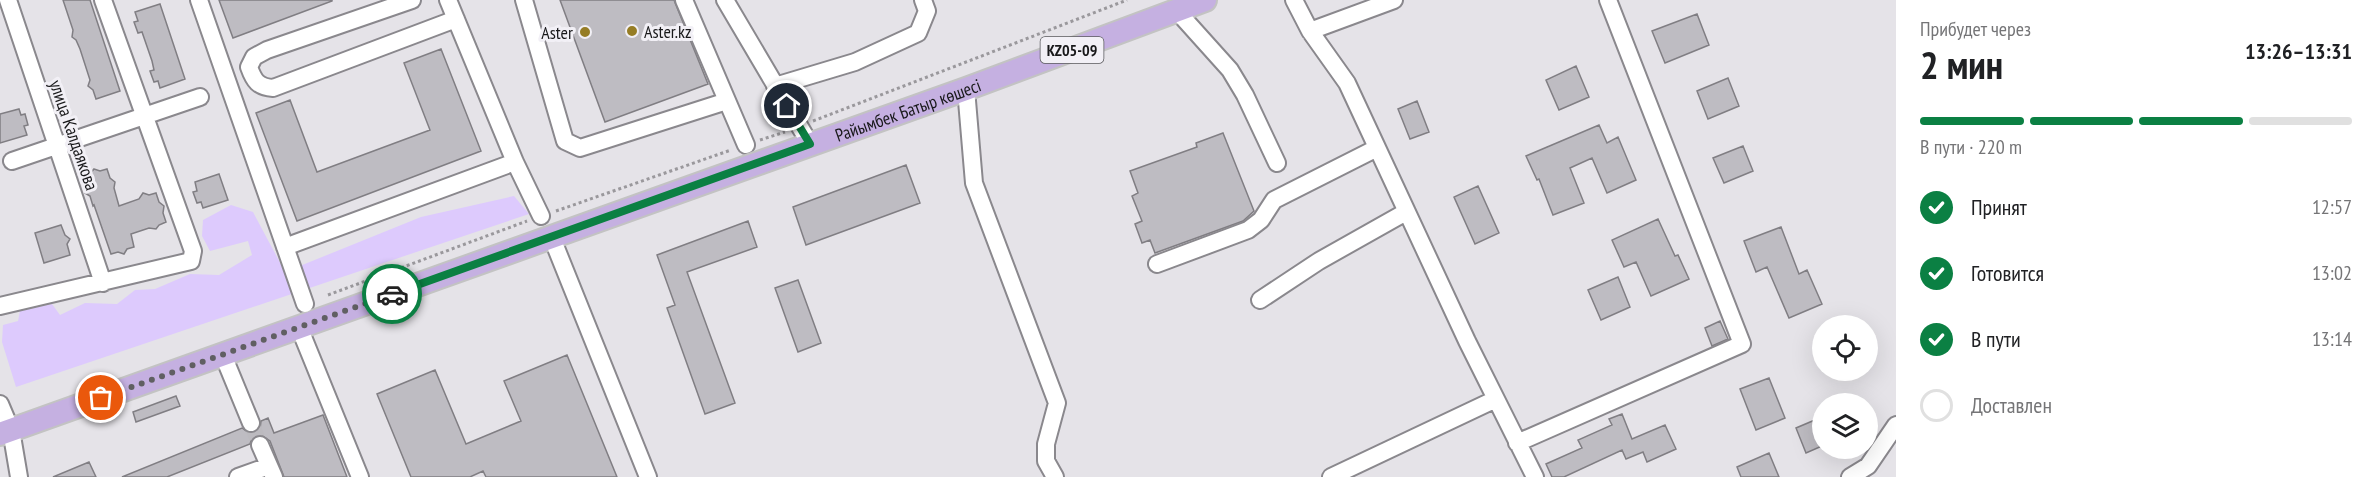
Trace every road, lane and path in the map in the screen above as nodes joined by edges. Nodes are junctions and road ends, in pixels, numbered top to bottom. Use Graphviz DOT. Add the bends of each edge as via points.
graph roads {
  1 [pos="8,0"];
  2 [pos="103,0"];
  3 [pos="199,0"];
  4 [pos="412,0"];
  5 [pos="448,0"];
  6 [pos="524,0"];
  7 [pos="684,0"];
  8 [pos="725,0"];
  9 [pos="923,0"];
  10 [pos="1127,0"];
  11 [pos="1205,0"];
  12 [pos="1294,0"];
  13 [pos="1394,0"];
  14 [pos="1608,0"];
  15 [pos="1177,11"];
  16 [pos="456,19"];
  17 [pos="1310,32"];
  18 [pos="775,86"];
  19 [pos="966,89"];
  20 [pos="200,97"];
  21 [pos="727,101"];
  22 [pos="146,115"];
  23 [pos="805,135"];
  24 [pos="56,145"];
  25 [pos="746,145"];
  26 [pos="1377,148"];
  27 [pos="12,161"];
  28 [pos="515,162"];
  29 [pos="1277,163"];
  30 [pos="1407,212"];
  31 [pos="541,216"];
  32 [pos="552,238"];
  33 [pos="285,246"];
  34 [pos="1157,264"];
  35 [pos="103,283"];
  36 [pos="1260,300"];
  37 [pos="305,304"];
  38 [pos="0,306"];
  39 [pos="299,327"];
  40 [pos="223,355"];
  41 [pos="1496,399"];
  42 [pos="0,404"];
  43 [pos="251,423"];
  44 [pos="1896,425"];
  45 [pos="5,432"];
  46 [pos="1517,443"];
  47 [pos="260,445"];
  48 [pos="271,471"];
  49 [pos="19,477"];
  50 [pos="238,477"];
  51 [pos="360,477"];
  52 [pos="648,477"];
  53 [pos="1054,477"];
  54 [pos="1331,477"];
  55 [pos="1535,477"];
  56 [pos="1850,477"];
  1 -- 24 [label="street, улица Калдаякова"];
  2 -- 22 [label="street"];
  3 -- 33 [label="street"];
  4 -- 16 [label="street" via="267,50 254,57 249,67 254,80 262,87 273,88"];
  5 -- 16 [label="street"];
  6 -- 21 [label="street" via="565,141 580,148"];
  7 -- 21 [label="street"];
  8 -- 18 [label="street"];
  9 -- 18 [label="street" via="927,11 918,33 855,62"];
  10 -- 23 [label="path"];
  11 -- 15 [label="main road, Райымбек Батыр көшесі / KZ05-09"];
  12 -- 17 [label="street"];
  13 -- 17 [label="street"];
  14 -- 46 [label="street" via="1742,344"];
  15 -- 19 [label="main road, Райымбек Батыр көшесі / KZ05-09"];
  15 -- 29 [label="street" via="1230,70"];
  16 -- 28 [label="street"];
  17 -- 26 [label="street" via="1347,83"];
  18 -- 23 [label="street"];
  19 -- 23 [label="main road, Райымбек Батыр көшесі / KZ05-09"];
  19 -- 53 [label="street" via="974,183 1057,404 1046,444 1046,461"];
  20 -- 22 [label="street"];
  21 -- 25 [label="street"];
  22 -- 24 [label="street"];
  22 -- 35 [label="street" via="193,250 191,261"];
  23 -- 25 [label="path"];
  23 -- 32 [label="main road, Райымбек Батыр көшесі / KZ05-09"];
  24 -- 27 [label="street"];
  24 -- 35 [label="street, улица Калдаякова"];
  25 -- 31 [label="path"];
  26 -- 30 [label="street"];
  26 -- 34 [label="street" via="1274,200 1261,220 1248,230"];
  28 -- 31 [label="street"];
  28 -- 33 [label="street"];
  30 -- 36 [label="street" via="1319,261"];
  30 -- 41 [label="street"];
  31 -- 37 [label="path"];
  32 -- 39 [label="main road, Райымбек Батыр көшесі / KZ05-09"];
  32 -- 52 [label="street"];
  33 -- 37 [label="street"];
  35 -- 38 [label="street"];
  39 -- 40 [label="main road, Райымбек Батыр көшесі / KZ05-09"];
  39 -- 51 [label="street"];
  40 -- 43 [label="street"];
  40 -- 45 [label="main road, Райымбек Батыр көшесі / KZ05-09"];
  41 -- 46 [label="street"];
  41 -- 54 [label="street"];
  42 -- 45 [label="street"];
  44 -- 56 [label="street" via="1868,466"];
  45 -- 49 [label="street"];
  46 -- 55 [label="street"];
  47 -- 48 [label="street"];
  48 -- 50 [label="street"];
}
